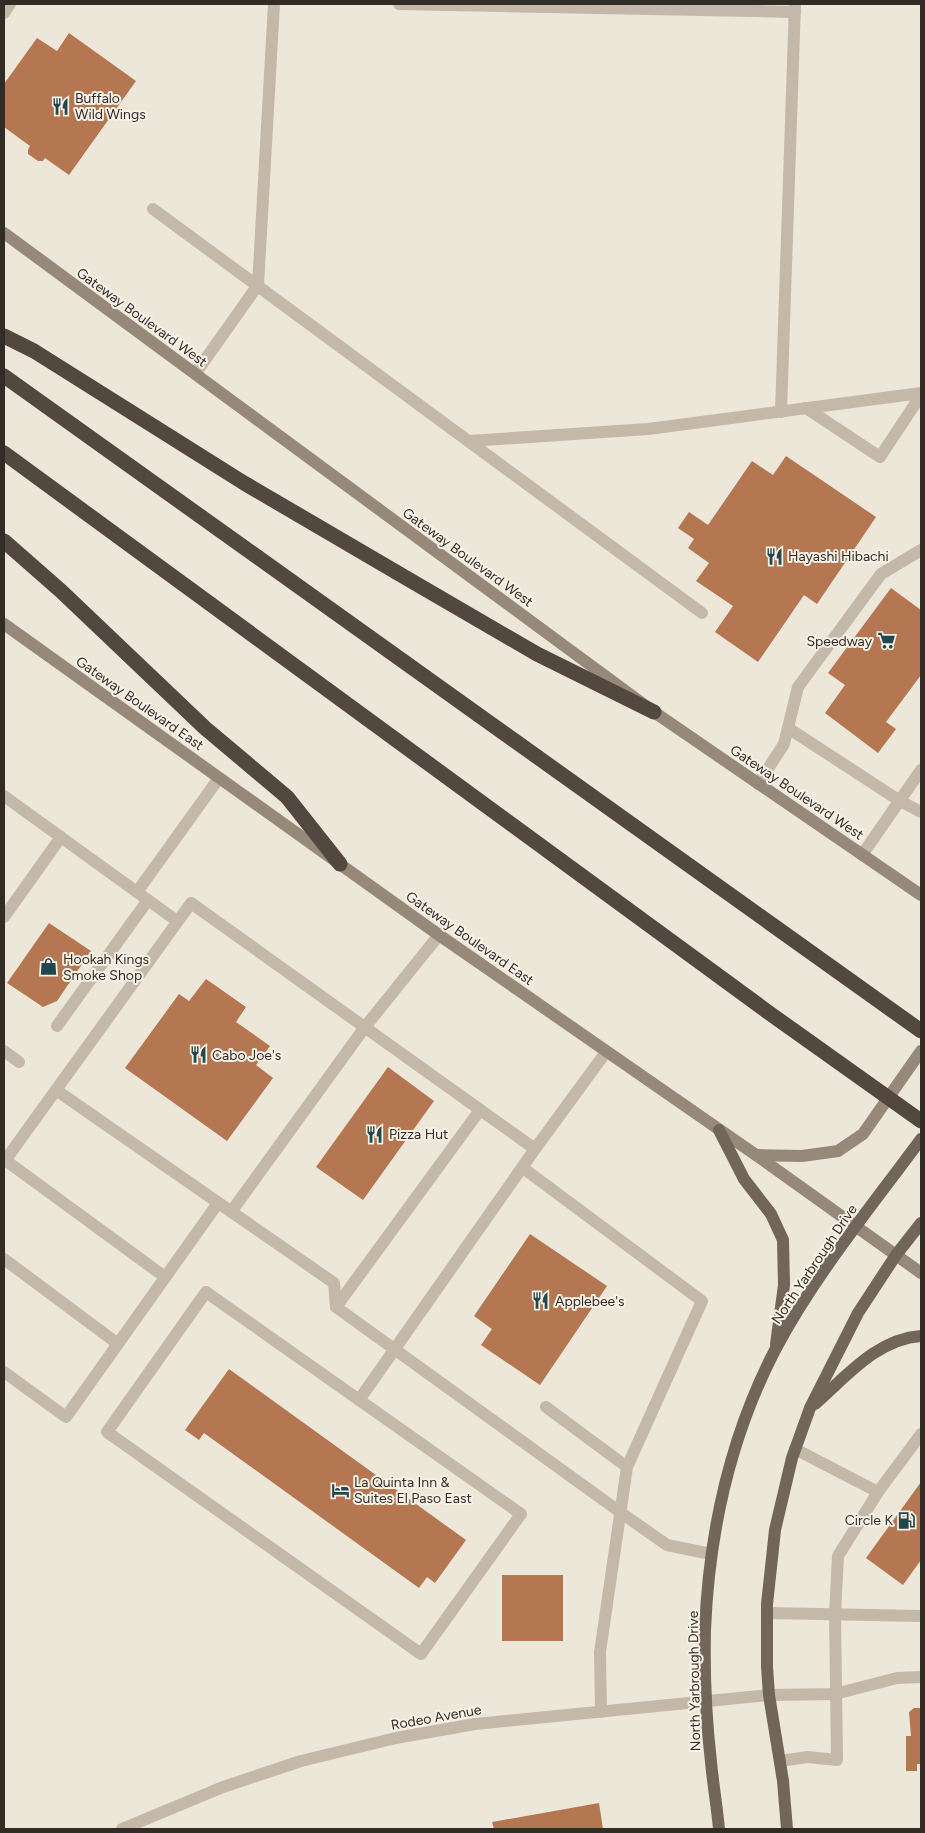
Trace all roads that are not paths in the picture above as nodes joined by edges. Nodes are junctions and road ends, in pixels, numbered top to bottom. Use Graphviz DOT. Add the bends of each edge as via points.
graph roads {
  1 [pos="10,4"];
  2 [pos="274,4"];
  3 [pos="399,4"];
  4 [pos="795,8"];
  5 [pos="4,13"];
  6 [pos="153,209"];
  7 [pos="4,233"];
  8 [pos="258,286"];
  9 [pos="4,336"];
  10 [pos="195,374"];
  11 [pos="4,376"];
  12 [pos="921,394"];
  13 [pos="806,408"];
  14 [pos="781,412"];
  15 [pos="468,441"];
  16 [pos="4,454"];
  17 [pos="4,541"];
  18 [pos="921,550"];
  19 [pos="702,612"];
  20 [pos="4,624"];
  21 [pos="654,712"];
  22 [pos="788,728"];
  23 [pos="921,770"];
  24 [pos="219,778"];
  25 [pos="758,784"];
  26 [pos="5,800"];
  27 [pos="900,801"];
  28 [pos="921,812"];
  29 [pos="61,837"];
  30 [pos="862,855"];
  31 [pos="340,864"];
  32 [pos="137,892"];
  33 [pos="921,895"];
  34 [pos="148,900"];
  35 [pos="4,917"];
  36 [pos="177,921"];
  37 [pos="439,935"];
  38 [pos="57,1026"];
  39 [pos="365,1027"];
  40 [pos="921,1030"];
  41 [pos="921,1050"];
  42 [pos="4,1051"];
  43 [pos="606,1052"];
  44 [pos="19,1062"];
  45 [pos="56,1090"];
  46 [pos="480,1110"];
  47 [pos="921,1121"];
  48 [pos="719,1130"];
  49 [pos="921,1139"];
  50 [pos="535,1149"];
  51 [pos="756,1155"];
  52 [pos="5,1161"];
  53 [pos="522,1168"];
  54 [pos="218,1202"];
  55 [pos="231,1212"];
  56 [pos="921,1223"];
  57 [pos="856,1227"];
  58 [pos="896,1255"];
  59 [pos="4,1260"];
  60 [pos="921,1273"];
  61 [pos="165,1277"];
  62 [pos="336,1307"];
  63 [pos="921,1336"];
  64 [pos="118,1344"];
  65 [pos="395,1349"];
  66 [pos="775,1350"];
  67 [pos="4,1372"];
  68 [pos="359,1400"];
  69 [pos="546,1407"];
  70 [pos="810,1408"];
  71 [pos="921,1434"];
  72 [pos="795,1449"];
  73 [pos="627,1467"];
  74 [pos="878,1492"];
  75 [pos="620,1512"];
  76 [pos="710,1554"];
  77 [pos="766,1613"];
  78 [pos="835,1614"];
  79 [pos="921,1616"];
  80 [pos="921,1678"];
  81 [pos="835,1694"];
  82 [pos="769,1696"];
  83 [pos="707,1701"];
  84 [pos="601,1712"];
  85 [pos="780,1762"];
  86 [pos="122,1829"];
  87 [pos="718,1829"];
  88 [pos="787,1829"];
  1 -- 5 [label="street"];
  2 -- 8 [label="street"];
  3 -- 4 [label="street"];
  4 -- 14 [label="street"];
  6 -- 8 [label="street"];
  7 -- 10 [label="main road, Gateway Boulevard West"];
  8 -- 10 [label="street"];
  8 -- 15 [label="street"];
  9 -- 21 [label="highway" via="34,351 244,483 537,654"];
  10 -- 21 [label="main road, Gateway Boulevard West"];
  11 -- 40 [label="highway"];
  12 -- 13 [label="street"];
  12 -- 13 [label="street" via="880,456"];
  13 -- 14 [label="street"];
  14 -- 15 [label="street" via="648,429"];
  15 -- 19 [label="street"];
  16 -- 47 [label="highway" via="772,1016"];
  17 -- 31 [label="highway" via="62,591 205,728 287,797"];
  18 -- 22 [label="street" via="881,574 798,687"];
  20 -- 24 [label="main road, Gateway Boulevard East"];
  21 -- 25 [label="main road, Gateway Boulevard West"];
  22 -- 25 [label="street" via="784,744"];
  22 -- 27 [label="street"];
  23 -- 27 [label="street"];
  24 -- 31 [label="main road, Gateway Boulevard East"];
  24 -- 32 [label="street"];
  25 -- 30 [label="main road, Gateway Boulevard West"];
  26 -- 29 [label="street"];
  27 -- 28 [label="street"];
  27 -- 30 [label="street"];
  29 -- 32 [label="street"];
  29 -- 35 [label="street"];
  30 -- 33 [label="main road, Gateway Boulevard West"];
  31 -- 37 [label="main road, Gateway Boulevard East"];
  32 -- 34 [label="street"];
  34 -- 36 [label="street"];
  34 -- 38 [label="street"];
  36 -- 39 [label="street" via="191,903"];
  36 -- 45 [label="street"];
  37 -- 39 [label="street"];
  37 -- 43 [label="main road, Gateway Boulevard East"];
  39 -- 46 [label="street"];
  39 -- 55 [label="street"];
  41 -- 51 [label="main road" via="863,1134 838,1151 802,1156"];
  42 -- 44 [label="street"];
  43 -- 48 [label="main road, Gateway Boulevard East"];
  43 -- 50 [label="street"];
  45 -- 52 [label="street"];
  45 -- 54 [label="street"];
  46 -- 50 [label="street"];
  46 -- 62 [label="street"];
  48 -- 51 [label="main road, Gateway Boulevard East"];
  48 -- 66 [label="main road" via="744,1180 771,1214 783,1240 784,1286"];
  49 -- 57 [label="main road, North Yarbrough Drive"];
  50 -- 53 [label="street"];
  51 -- 57 [label="main road, Gateway Boulevard East"];
  52 -- 61 [label="street"];
  53 -- 65 [label="street"];
  53 -- 73 [label="street" via="702,1301"];
  54 -- 55 [label="street"];
  54 -- 61 [label="street"];
  55 -- 62 [label="street" via="334,1283"];
  56 -- 58 [label="main road"];
  57 -- 58 [label="main road, Gateway Boulevard East"];
  57 -- 66 [label="main road, North Yarbrough Drive" via="803,1302"];
  58 -- 60 [label="main road, Gateway Boulevard East"];
  58 -- 70 [label="main road" via="858,1313"];
  59 -- 64 [label="street"];
  61 -- 64 [label="street"];
  62 -- 65 [label="street"];
  63 -- 70 [label="main road" via="908,1337 876,1350"];
  64 -- 67 [label="street" via="66,1418"];
  65 -- 68 [label="street"];
  65 -- 75 [label="street"];
  66 -- 76 [label="main road, North Yarbrough Drive" via="734,1449"];
  68 -- 68 [label="street" via="206,1292 106,1432 421,1654 521,1514"];
  69 -- 73 [label="street"];
  70 -- 72 [label="main road"];
  71 -- 74 [label="street"];
  72 -- 74 [label="street"];
  72 -- 77 [label="main road" via="775,1530"];
  73 -- 75 [label="street"];
  74 -- 78 [label="street" via="838,1556"];
  75 -- 76 [label="street" via="667,1545"];
  75 -- 84 [label="street" via="600,1652"];
  76 -- 83 [label="main road, North Yarbrough Drive" via="705,1631"];
  77 -- 78 [label="street"];
  77 -- 82 [label="main road"];
  78 -- 79 [label="street"];
  78 -- 81 [label="street"];
  80 -- 81 [label="street, Rodeo Avenue" via="897,1678"];
  81 -- 82 [label="street, Rodeo Avenue"];
  81 -- 85 [label="street" via="837,1760 808,1757"];
  82 -- 83 [label="street, Rodeo Avenue"];
  82 -- 85 [label="main road"];
  83 -- 84 [label="street, Rodeo Avenue"];
  83 -- 87 [label="main road, North Yarbrough Drive"];
  84 -- 86 [label="street, Rodeo Avenue" via="475,1724 301,1760 222,1787"];
  85 -- 88 [label="main road"];
}
